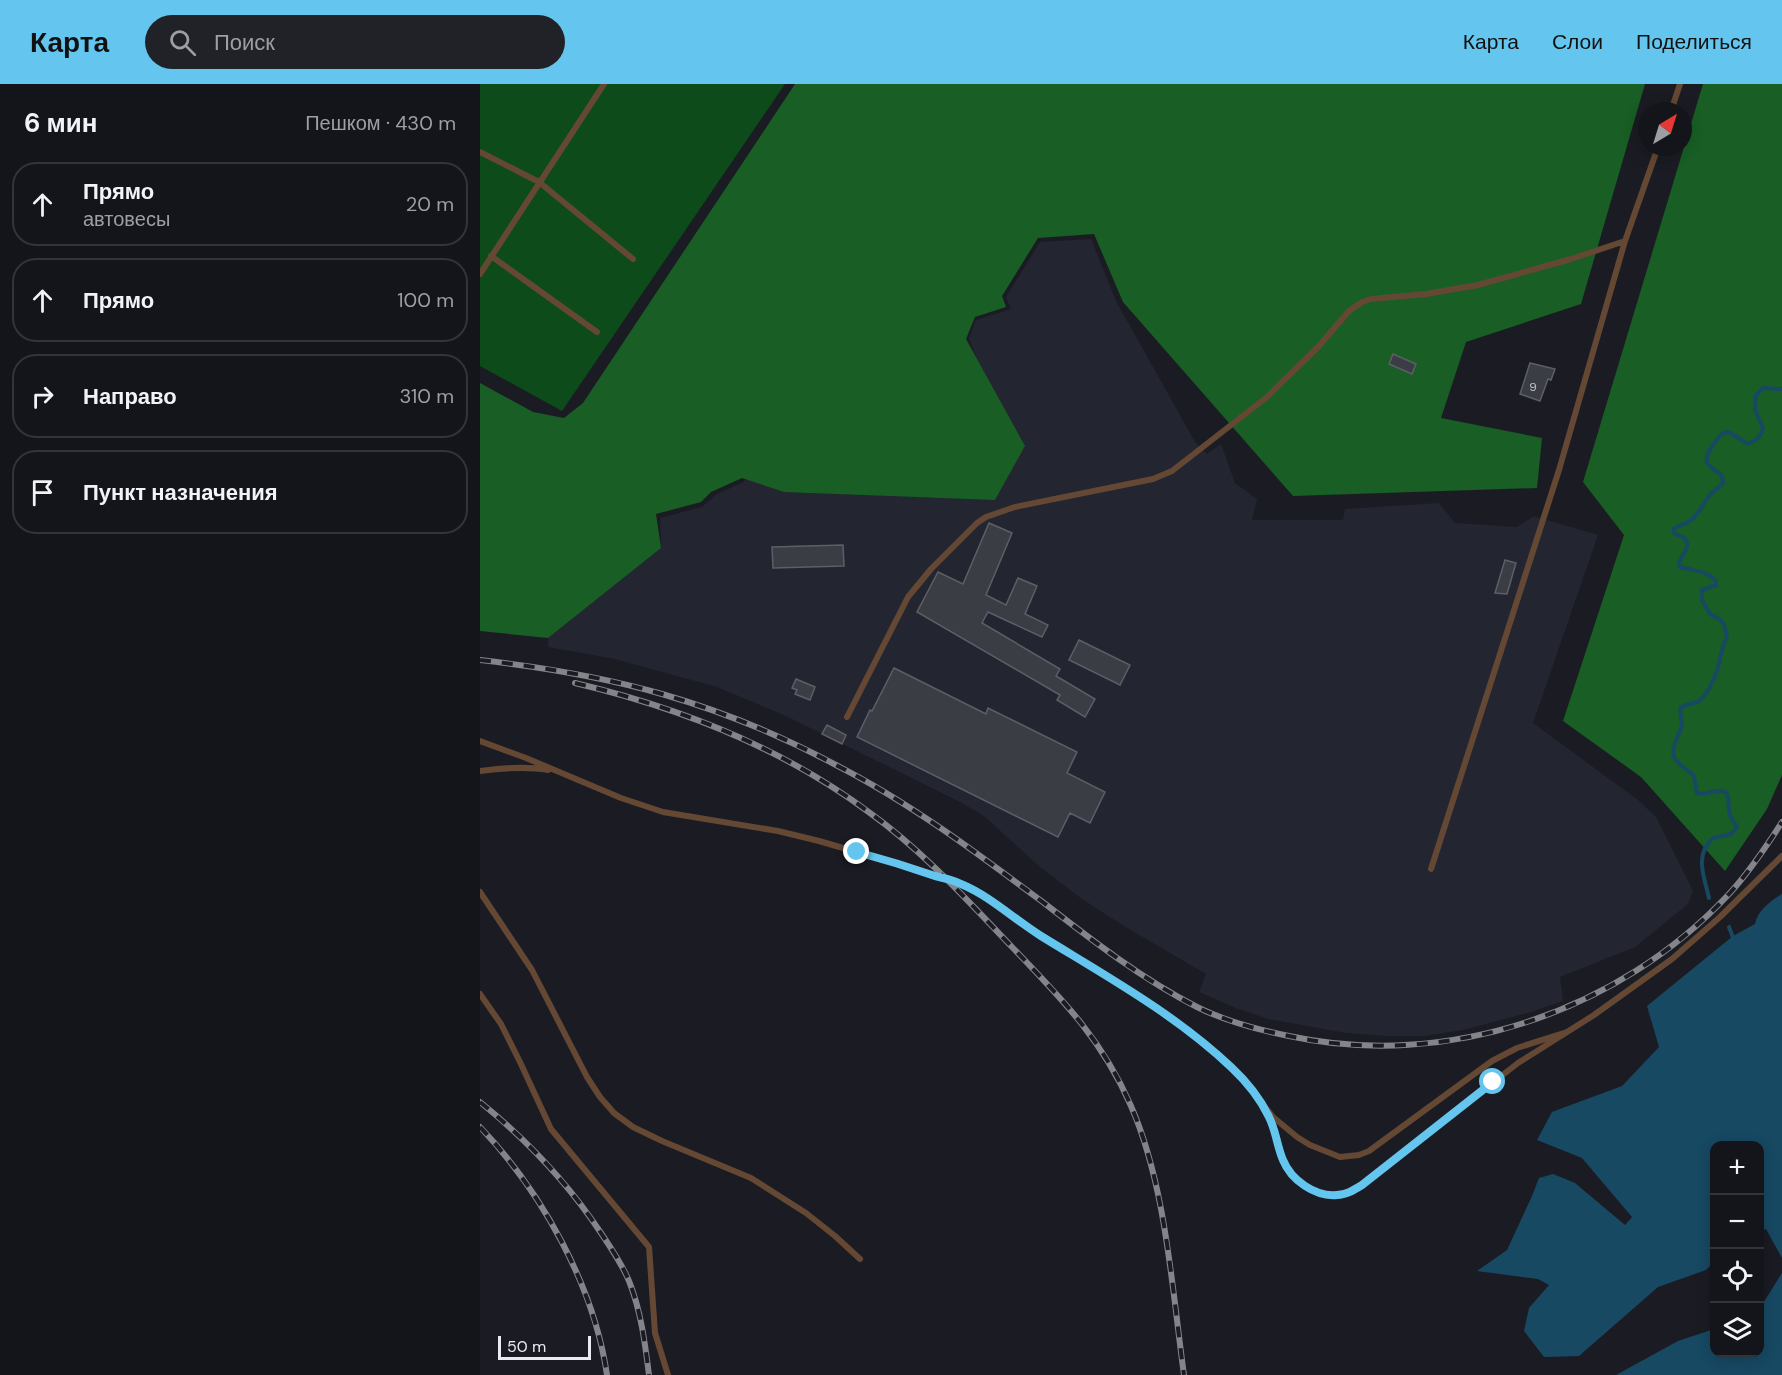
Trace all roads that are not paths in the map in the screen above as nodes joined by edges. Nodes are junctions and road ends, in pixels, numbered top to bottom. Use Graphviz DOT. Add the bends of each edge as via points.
graph roads {
  1 [pos="604,84"];
  2 [pos="1679,85"];
  3 [pos="1674,102"];
  4 [pos="480,153"];
  5 [pos="1655,156"];
  6 [pos="539,182"];
  7 [pos="1625,241"];
  8 [pos="491,256"];
  9 [pos="633,259"];
  10 [pos="480,274"];
  11 [pos="597,332"];
  12 [pos="847,717"];
  13 [pos="480,741"];
  14 [pos="480,771"];
  15 [pos="558,772"];
  16 [pos="1782,856"];
  17 [pos="1431,868"];
  18 [pos="480,892"];
  19 [pos="480,994"];
  20 [pos="1567,1032"];
  21 [pos="1261,1102"];
  22 [pos="860,1259"];
  23 [pos="668,1375"];
  1 -- 6 [label="lane"];
  2 -- 3 [label="lane"];
  4 -- 6 [label="lane"];
  5 -- 7 [label="lane"];
  6 -- 8 [label="lane"];
  6 -- 9 [label="lane"];
  7 -- 12 [label="lane" via="1478,285 1362,302 1267,397 1172,471 1153,479 1033,503 986,517 967,531 918,582"];
  7 -- 17 [label="lane" via="1559,470"];
  8 -- 10 [label="lane"];
  8 -- 11 [label="lane"];
  13 -- 15 [label="lane"];
  14 -- 15 [label="lane" via="525,767"];
  15 -- 21 [label="lane" via="663,812 778,831 968,887 1186,1029 1231,1066"];
  16 -- 20 [label="lane" via="1672,959"];
  18 -- 22 [label="lane" via="532,970 587,1077 614,1113 662,1141 751,1178 806,1213"];
  19 -- 23 [label="lane" via="506,1033 551,1130 649,1246 655,1333"];
  20 -- 21 [label="lane" via="1492,1060 1359,1155 1340,1157 1310,1145 1286,1129"];
  20 -- 21 [label="lane" via="1518,1063 1362,1185 1338,1195 1313,1191 1291,1173"];
}
